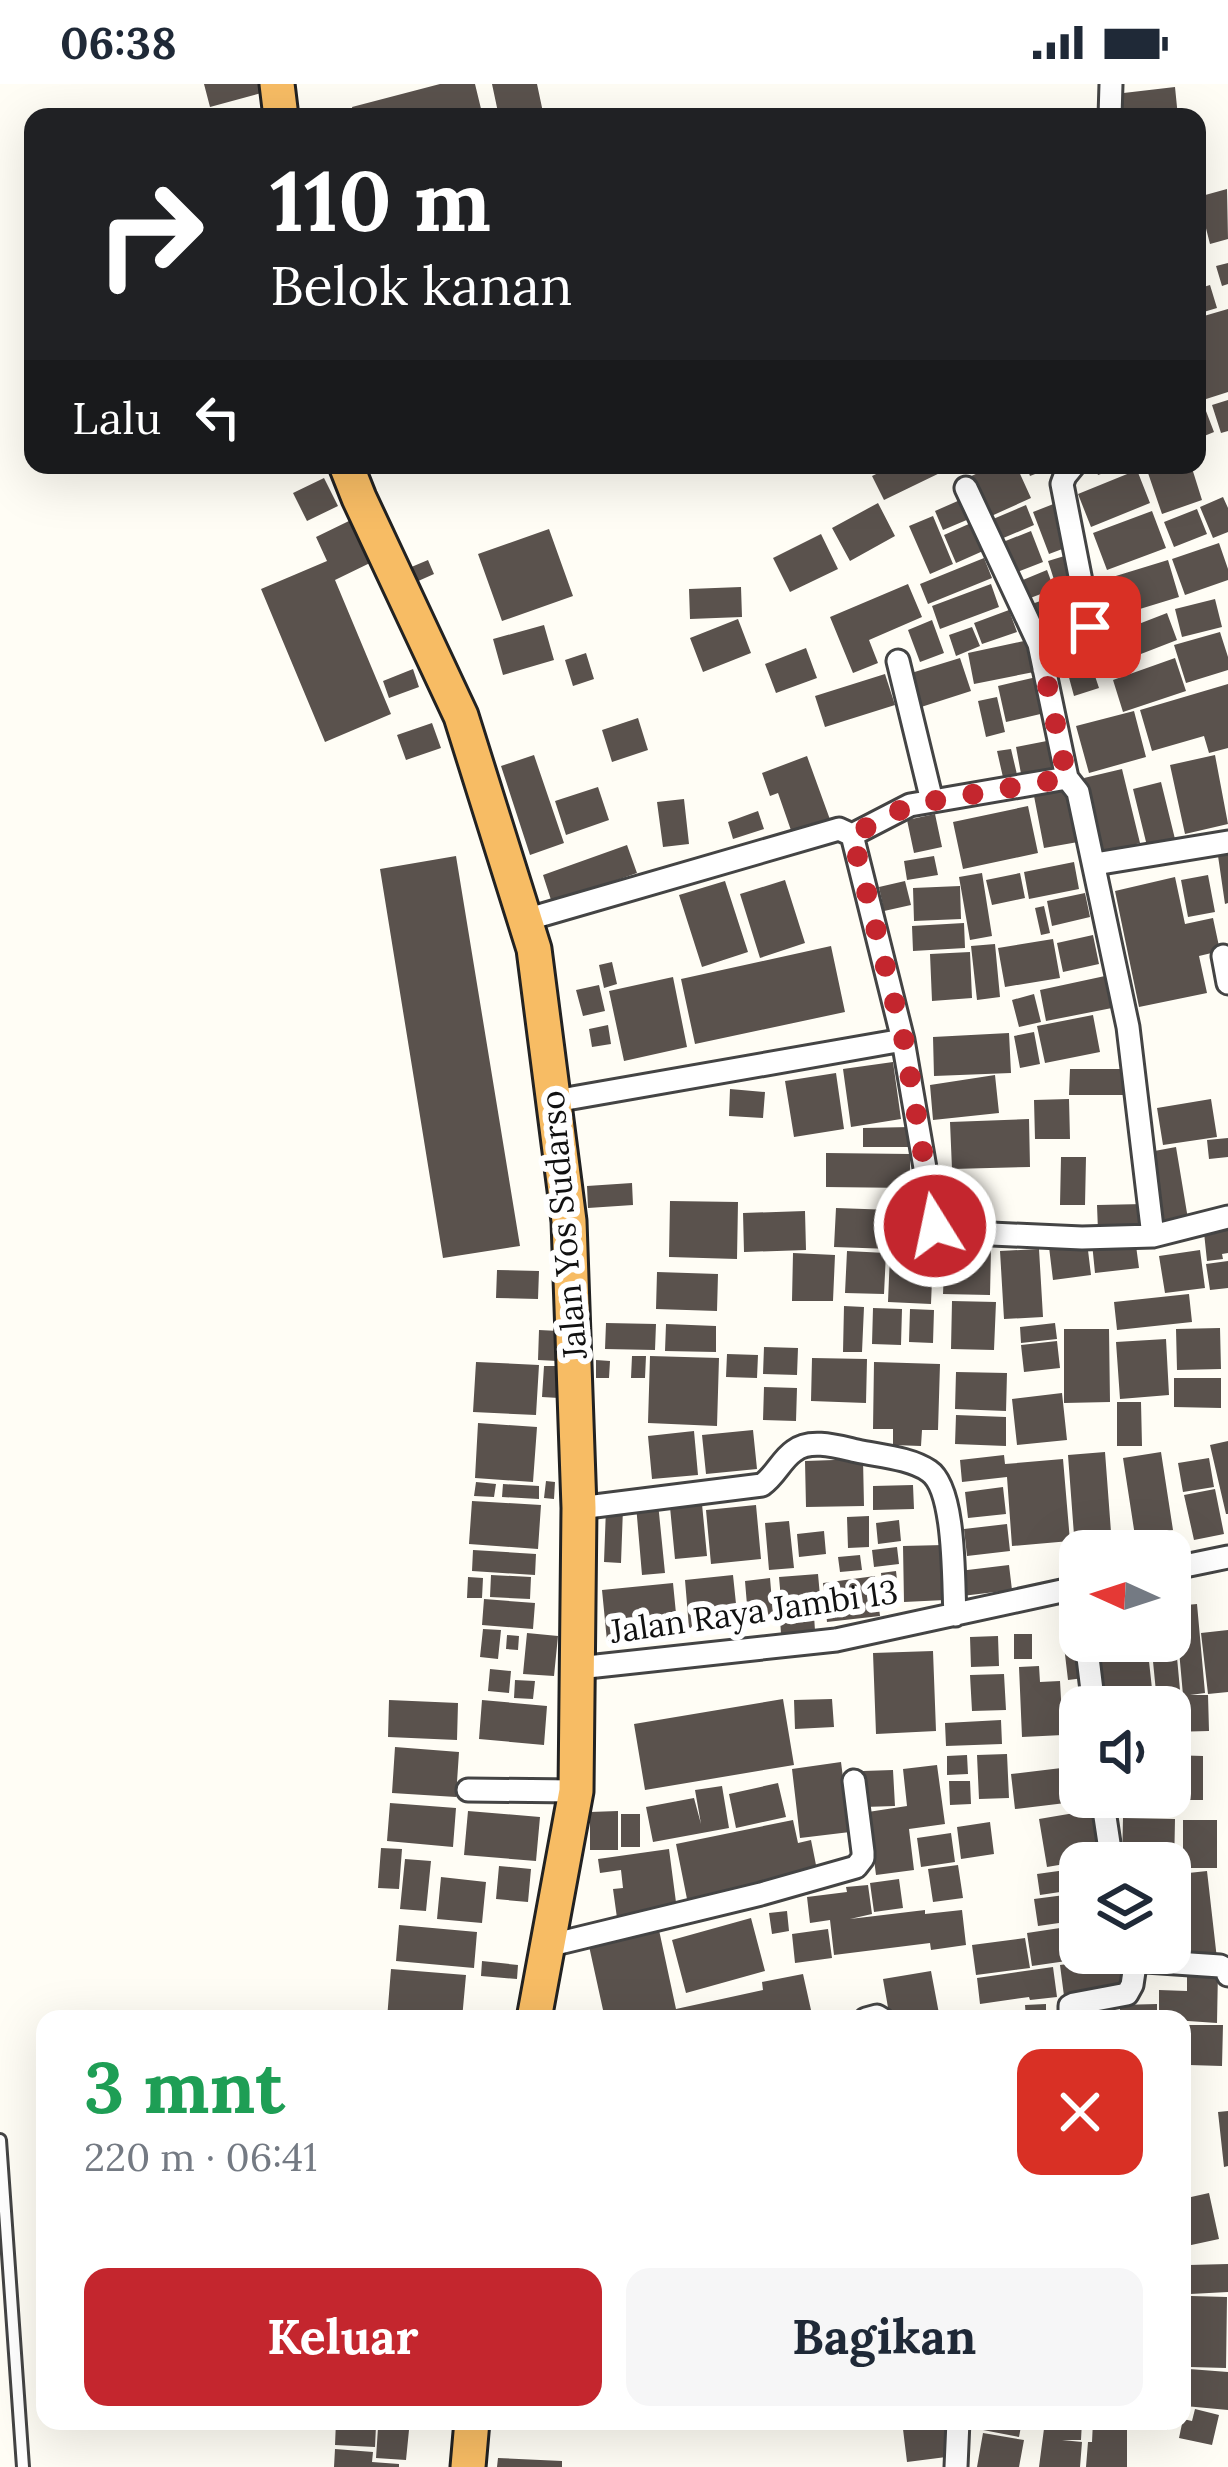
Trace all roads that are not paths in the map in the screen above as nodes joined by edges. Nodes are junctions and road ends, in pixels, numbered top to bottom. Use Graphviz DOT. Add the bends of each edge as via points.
graph roads {
  1 [pos="350,474"];
  2 [pos="1066,474"];
  3 [pos="966,488"];
  4 [pos="898,661"];
  5 [pos="1044,669"];
  6 [pos="1067,778"];
  7 [pos="932,801"];
  8 [pos="852,835"];
  9 [pos="1228,842"];
  10 [pos="1095,865"];
  11 [pos="525,920"];
  12 [pos="1222,956"];
  13 [pos="1228,982"];
  14 [pos="904,1040"];
  15 [pos="555,1101"];
  16 [pos="1228,1217"];
  17 [pos="1154,1236"];
  18 [pos="578,1508"];
  19 [pos="1228,1557"];
  20 [pos="1191,1565"];
  21 [pos="1059,1592"];
  22 [pos="955,1615"];
  23 [pos="578,1667"];
  24 [pos="854,1780"];
  25 [pos="468,1790"];
  26 [pos="576,1790"];
  27 [pos="547,1946"];
  28 [pos="1191,1962"];
  29 [pos="1132,1974"];
  30 [pos="1228,1975"];
  31 [pos="536,2010"];
  32 [pos="1070,2010"];
  33 [pos="0,2140"];
  34 [pos="471,2430"];
  35 [pos="958,2430"];
  36 [pos="23,2467"];
  37 [pos="468,2467"];
  38 [pos="956,2467"];
  1 -- 11 [label="highway, Jalan Yos Sudarso" via="461,716"];
  2 -- 5 [label="street" via="1089,642"];
  3 -- 5 [label="street" via="1040,644"];
  4 -- 7 [label="street"];
  5 -- 6 [label="street"];
  6 -- 7 [label="street"];
  6 -- 10 [label="street" via="1078,792"];
  7 -- 8 [label="street"];
  8 -- 11 [label="street" via="839,829"];
  8 -- 14 [label="street"];
  9 -- 10 [label="street"];
  10 -- 17 [label="street" via="1128,1027"];
  11 -- 15 [label="highway, Jalan Yos Sudarso"];
  12 -- 13 [label="street"];
  14 -- 15 [label="street"];
  14 -- 17 [label="street" via="935,1226"];
  15 -- 18 [label="highway, Jalan Yos Sudarso" via="569,1221"];
  16 -- 17 [label="street"];
  18 -- 22 [label="street" via="762,1484 808,1444 905,1462 934,1475 944,1495"];
  18 -- 23 [label="highway, Jalan Yos Sudarso"];
  19 -- 20 [label="street"];
  21 -- 22 [label="street, Jalan Raya Jambi 13"];
  22 -- 23 [label="street, Jalan Raya Jambi 13" via="836,1640"];
  23 -- 26 [label="highway, Jalan Yos Sudarso"];
  24 -- 27 [label="street" via="863,1852 856,1867"];
  25 -- 26 [label="street"];
  26 -- 27 [label="highway, Jalan Yos Sudarso"];
  27 -- 31 [label="highway, Jalan Yos Sudarso"];
  28 -- 30 [label="street"];
  29 -- 32 [label="street" via="1127,1994"];
  33 -- 36 [label="lane"];
  34 -- 37 [label="highway"];
  35 -- 38 [label="street"];
}
